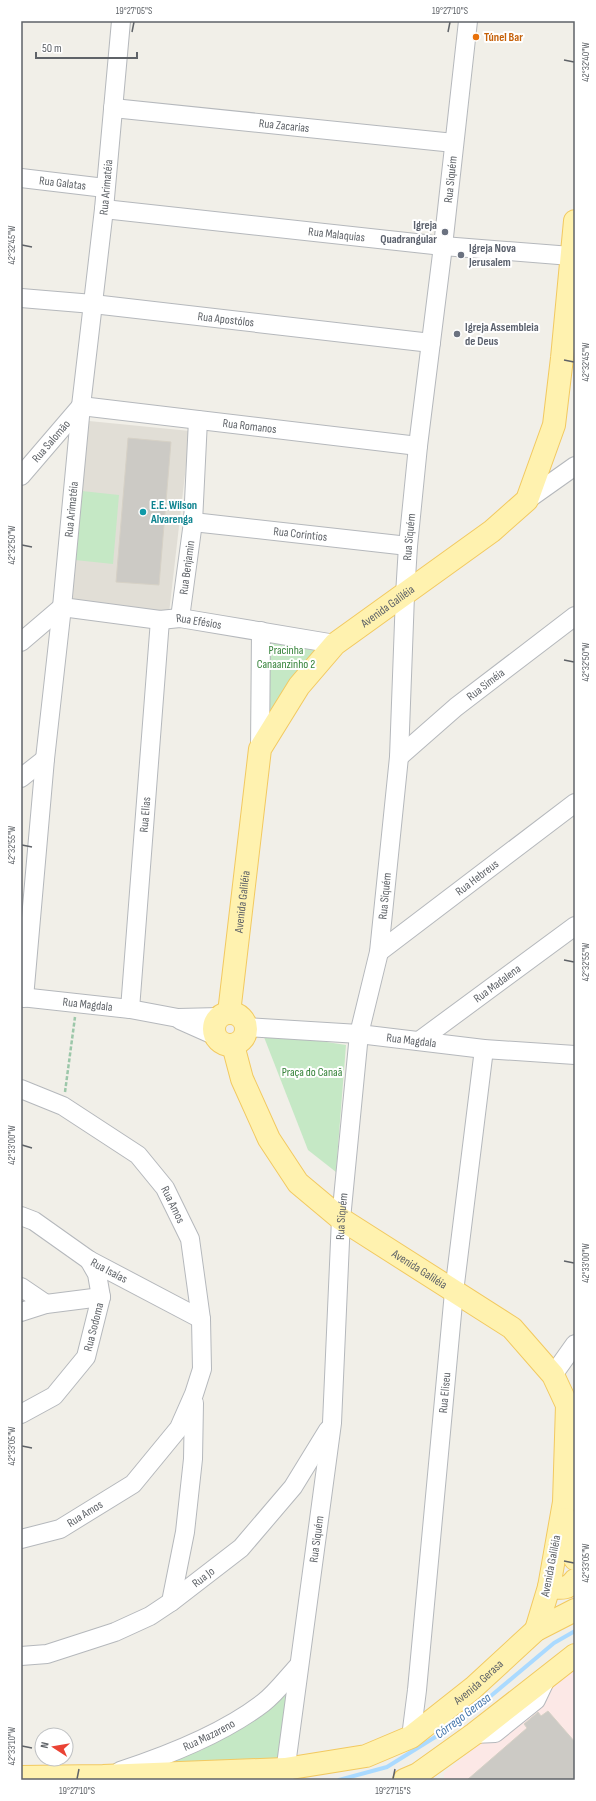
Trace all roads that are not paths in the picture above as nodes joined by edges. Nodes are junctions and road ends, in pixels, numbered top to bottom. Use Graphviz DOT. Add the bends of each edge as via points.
graph roads {
  1 [pos="121,21"];
  2 [pos="468,21"];
  3 [pos="113,108"];
  4 [pos="454,143"];
  5 [pos="21,178"];
  6 [pos="105,188"];
  7 [pos="104,209"];
  8 [pos="575,221"];
  9 [pos="443,246"];
  10 [pos="571,256"];
  11 [pos="21,298"];
  12 [pos="93,304"];
  13 [pos="431,343"];
  14 [pos="81,406"];
  15 [pos="198,420"];
  16 [pos="418,446"];
  17 [pos="575,466"];
  18 [pos="21,476"];
  19 [pos="526,500"];
  20 [pos="193,522"];
  21 [pos="408,546"];
  22 [pos="405,595"];
  23 [pos="62,607"];
  24 [pos="575,616"];
  25 [pos="180,618"];
  26 [pos="160,620"];
  27 [pos="261,631"];
  28 [pos="21,642"];
  29 [pos="335,644"];
  30 [pos="260,749"];
  31 [pos="399,756"];
  32 [pos="45,759"];
  33 [pos="21,778"];
  34 [pos="575,804"];
  35 [pos="28,898"];
  36 [pos="575,926"];
  37 [pos="380,952"];
  38 [pos="22,997"];
  39 [pos="130,1010"];
  40 [pos="247,1026"];
  41 [pos="224,1028"];
  42 [pos="359,1034"];
  43 [pos="419,1041"];
  44 [pos="484,1049"];
  45 [pos="575,1055"];
  46 [pos="21,1089"];
  47 [pos="21,1216"];
  48 [pos="341,1220"];
  49 [pos="89,1260"];
  50 [pos="21,1287"];
  51 [pos="454,1292"];
  52 [pos="101,1297"];
  53 [pos="46,1304"];
  54 [pos="21,1312"];
  55 [pos="201,1319"];
  56 [pos="575,1344"];
  57 [pos="553,1375"];
  58 [pos="194,1394"];
  59 [pos="571,1404"];
  60 [pos="21,1414"];
  61 [pos="332,1423"];
  62 [pos="564,1502"];
  63 [pos="21,1539"];
  64 [pos="575,1559"];
  65 [pos="575,1580"];
  66 [pos="549,1586"];
  67 [pos="171,1602"];
  68 [pos="575,1610"];
  69 [pos="536,1630"];
  70 [pos="575,1655"];
  71 [pos="21,1656"];
  72 [pos="299,1665"];
  73 [pos="411,1737"];
  74 [pos="284,1775"];
  75 [pos="103,1776"];
  76 [pos="21,1777"];
  77 [pos="404,1780"];
  1 -- 3 [label="street, Rua Arimatéia"];
  2 -- 4 [label="street, Rua Siquém"];
  3 -- 4 [label="street, Rua Zacarias"];
  3 -- 6 [label="street, Rua Arimatéia"];
  4 -- 9 [label="street, Rua Siquém"];
  5 -- 6 [label="street, Rua Galatas"];
  6 -- 7 [label="street, Rua Arimatéia"];
  7 -- 9 [label="street, Rua Malaquias"];
  7 -- 12 [label="street, Rua Arimatéia"];
  8 -- 10 [label="main road, Avenida Galiléia"];
  9 -- 10 [label="street, Rua Malaquias"];
  9 -- 13 [label="street, Rua Siquém"];
  10 -- 19 [label="main road, Avenida Galiléia" via="554,425"];
  11 -- 12 [label="street, Rua Apostólos"];
  12 -- 13 [label="street, Rua Apostólos"];
  12 -- 14 [label="street, Rua Arimatéia"];
  13 -- 16 [label="street, Rua Siquém"];
  14 -- 15 [label="street, Rua Romanos"];
  14 -- 18 [label="street, Rua Salomão"];
  14 -- 23 [label="street, Rua Arimatéia"];
  15 -- 16 [label="street, Rua Romanos"];
  15 -- 20 [label="street, Rua Benjamin"];
  16 -- 21 [label="street, Rua Siquém"];
  17 -- 19 [label="street"];
  19 -- 22 [label="main road, Avenida Galiléia" via="492,531"];
  20 -- 21 [label="street, Rua Corintios"];
  20 -- 25 [label="street, Rua Benjamin"];
  21 -- 22 [label="street, Rua Siquém"];
  22 -- 29 [label="main road, Avenida Galiléia"];
  22 -- 31 [label="street, Rua Siquém"];
  23 -- 26 [label="street, Rua Efésios"];
  23 -- 28 [label="street"];
  23 -- 32 [label="street, Rua Arimatéia"];
  24 -- 31 [label="street, Rua Siméia" via="456,707"];
  25 -- 26 [label="street, Rua Efésios"];
  25 -- 27 [label="street, Rua Efésios"];
  26 -- 39 [label="street, Rua Elias"];
  27 -- 29 [label="street, Rua Efésios"];
  27 -- 30 [label="street"];
  29 -- 30 [label="main road, Avenida Galiléia" via="299,686"];
  30 -- 41 [label="main road, Avenida Galiléia"];
  31 -- 37 [label="street, Rua Siquém"];
  32 -- 33 [label="street"];
  32 -- 35 [label="street, Rua Arimatéia"];
  34 -- 37 [label="street, Rua Hebreus"];
  35 -- 38 [label="street, Rua Arimatéia"];
  36 -- 43 [label="street, Rua Madalena"];
  37 -- 42 [label="street, Rua Siquém"];
  38 -- 39 [label="street, Rua Magdala"];
  39 -- 41 [label="street, Rua Magdala"];
  40 -- 41 [label="main road" via="241,1016"];
  40 -- 42 [label="street, Rua Magdala"];
  41 -- 48 [label="main road, Avenida Galiléia" via="242,1079 270,1139 298,1183"];
  42 -- 43 [label="street, Rua Magdala"];
  42 -- 48 [label="street, Rua Siquém"];
  43 -- 44 [label="street, Rua Magdala"];
  44 -- 45 [label="street, Rua Magdala"];
  44 -- 51 [label="street, Rua Eliseu"];
  46 -- 55 [label="street, Rua Amos" via="63,1106 138,1155 165,1188 190,1239"];
  47 -- 49 [label="street, Rua Isaías" via="34,1221"];
  48 -- 51 [label="main road, Avenida Galiléia"];
  48 -- 61 [label="street, Rua Siquém"];
  49 -- 52 [label="street, Rua Sodoma" via="97,1274"];
  49 -- 55 [label="street, Rua Isaías"];
  50 -- 53 [label="street"];
  51 -- 57 [label="main road, Avenida Galiléia" via="512,1328"];
  51 -- 73 [label="street, Rua Eliseu" via="418,1690"];
  52 -- 53 [label="street"];
  52 -- 60 [label="street, Rua Sodoma" via="86,1357 54,1396"];
  53 -- 54 [label="street"];
  55 -- 58 [label="street, Rua Amos" via="202,1369"];
  56 -- 57 [label="street"];
  57 -- 59 [label="main road, Avenida Galiléia"];
  58 -- 63 [label="street, Rua Amos" via="179,1428 133,1484 60,1529"];
  58 -- 67 [label="street, Rua Amos" via="193,1459 185,1532"];
  59 -- 62 [label="main road, Avenida Galiléia"];
  61 -- 67 [label="street, Rua Jo" via="293,1487 241,1548"];
  61 -- 72 [label="street, Rua Siquém"];
  62 -- 64 [label="main road, Avenida Galiléia"];
  62 -- 66 [label="main road, Avenida Galiléia"];
  65 -- 66 [label="main road" via="563,1589"];
  66 -- 69 [label="main road, Avenida Galiléia"];
  67 -- 71 [label="street, Rua Jo" via="150,1616 115,1632 47,1654"];
  68 -- 69 [label="main road, Avenida Gerasa"];
  69 -- 73 [label="main road, Avenida Gerasa" via="473,1688"];
  70 -- 77 [label="main road" via="474,1734 418,1774"];
  72 -- 74 [label="street, Rua Siquém"];
  72 -- 75 [label="street, Rua Mazareno" via="264,1703 219,1730 155,1760"];
  73 -- 74 [label="main road, Avenida Gerasa" via="366,1756"];
  74 -- 75 [label="main road, Avenida Gerasa"];
  75 -- 76 [label="main road, Avenida Gerasa"];
}
